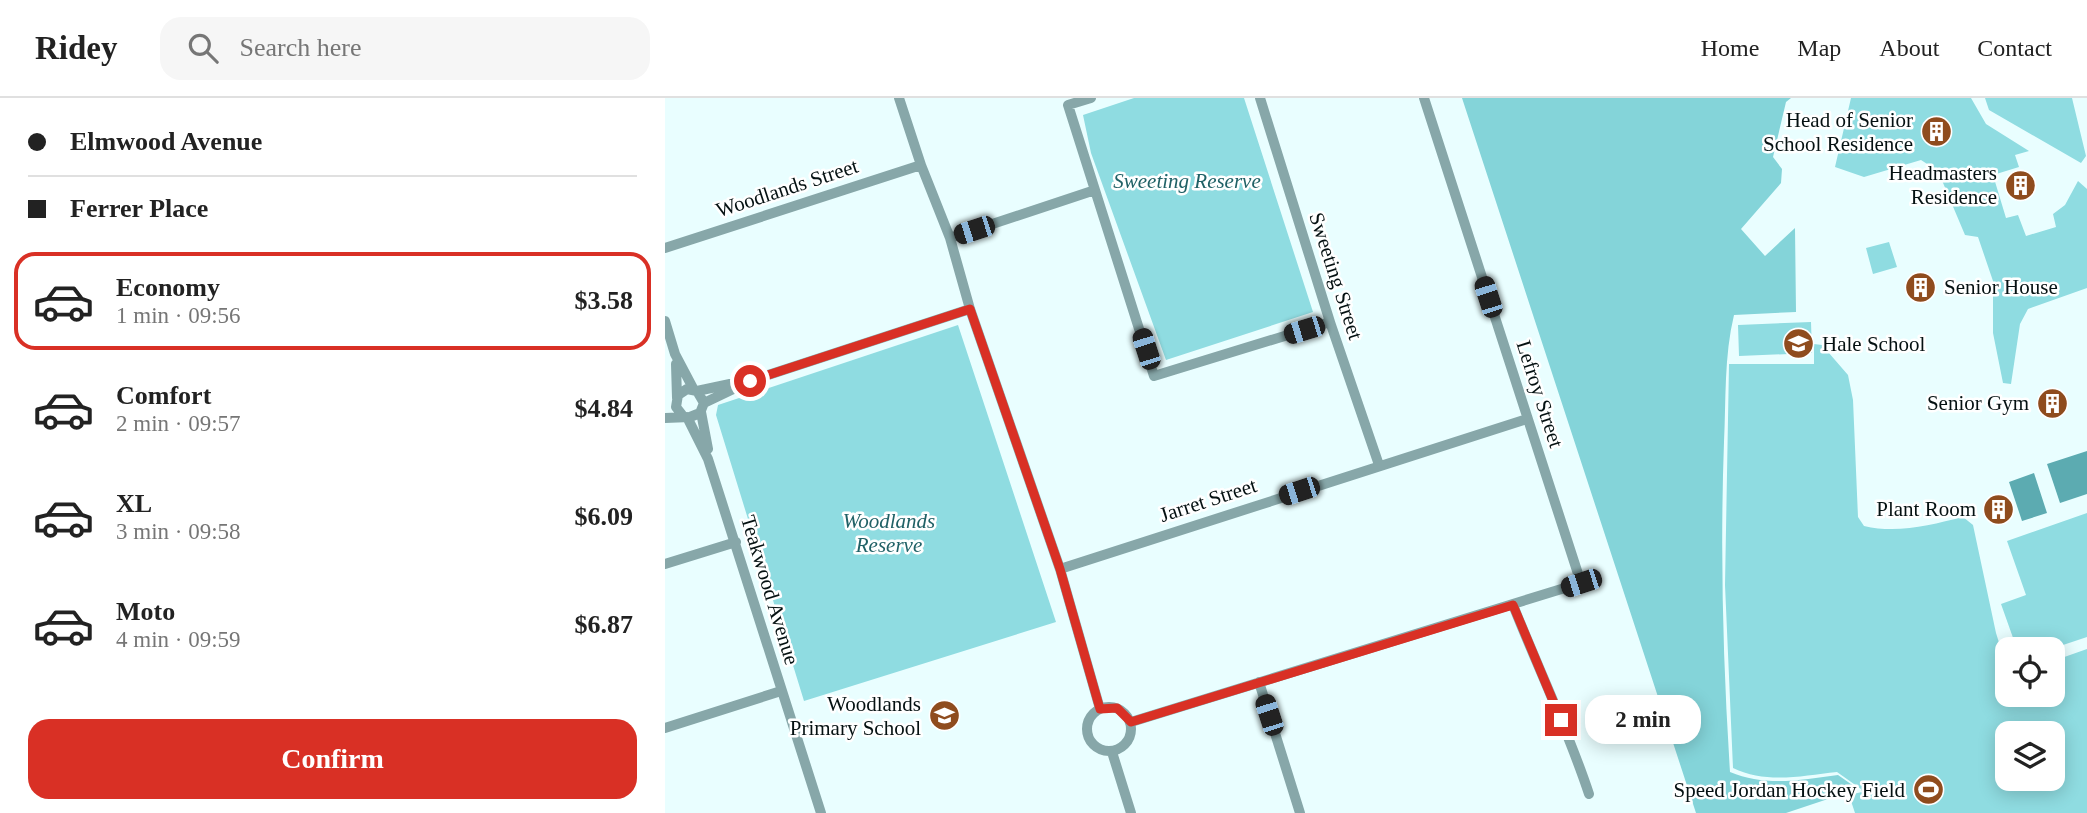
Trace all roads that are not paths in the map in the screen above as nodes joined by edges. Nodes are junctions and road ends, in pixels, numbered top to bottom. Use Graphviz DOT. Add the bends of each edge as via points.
graph roads {
  1 [pos="899,98"];
  2 [pos="1091,98"];
  3 [pos="1260,98"];
  4 [pos="1424,98"];
  5 [pos="921,165"];
  6 [pos="1095,190"];
  7 [pos="950,238"];
  8 [pos="665,248"];
  9 [pos="970,309"];
  10 [pos="665,321"];
  11 [pos="1329,322"];
  12 [pos="675,354"];
  13 [pos="750,381"];
  14 [pos="696,391"];
  15 [pos="676,399"];
  16 [pos="703,407"];
  17 [pos="665,408"];
  18 [pos="685,416"];
  19 [pos="665,418"];
  20 [pos="1527,419"];
  21 [pos="708,459"];
  22 [pos="1378,465"];
  23 [pos="736,542"];
  24 [pos="665,564"];
  25 [pos="1060,569"];
  26 [pos="1513,605"];
  27 [pos="1259,682"];
  28 [pos="781,691"];
  29 [pos="1100,709"];
  30 [pos="1131,722"];
  31 [pos="665,728"];
  32 [pos="1112,752"];
  33 [pos="1589,794"];
  34 [pos="821,813"];
  35 [pos="1131,813"];
  36 [pos="1300,813"];
  1 -- 5 [label="street"];
  2 -- 6 [label="street" via="1068,105"];
  3 -- 11 [label="street, Sweeting Street"];
  4 -- 20 [label="street, Lefroy Street"];
  5 -- 7 [label="street"];
  5 -- 8 [label="street, Woodlands Street"];
  6 -- 7 [label="street"];
  6 -- 11 [label="street" via="1154,376"];
  7 -- 9 [label="street"];
  9 -- 13 [label="street"];
  9 -- 25 [label="street"];
  10 -- 12 [label="street"];
  11 -- 22 [label="street, Sweeting Street"];
  12 -- 14 [label="street"];
  12 -- 15 [label="street"];
  13 -- 14 [label="street"];
  13 -- 16 [label="street"];
  14 -- 15 [label="street" via="681,392"];
  14 -- 16 [label="street"];
  15 -- 17 [label="street"];
  15 -- 18 [label="street" via="678,411"];
  16 -- 18 [label="street"];
  16 -- 21 [label="street, Teakwood Avenue"];
  18 -- 19 [label="street"];
  18 -- 21 [label="street, Teakwood Avenue"];
  20 -- 22 [label="street, Jarret Street"];
  20 -- 26 [label="street, Lefroy Street" via="1581,583"];
  21 -- 23 [label="street, Teakwood Avenue"];
  22 -- 25 [label="street, Jarret Street"];
  23 -- 24 [label="street"];
  23 -- 28 [label="street, Teakwood Avenue"];
  25 -- 29 [label="street"];
  26 -- 27 [label="street"];
  26 -- 33 [label="street"];
  27 -- 30 [label="street"];
  27 -- 36 [label="street"];
  28 -- 31 [label="street"];
  28 -- 34 [label="street, Teakwood Avenue"];
  29 -- 30 [label="street" via="1117,708"];
  29 -- 32 [label="street" via="1088,722 1088,736 1097,748"];
  30 -- 32 [label="street" via="1128,742"];
  32 -- 35 [label="street"];
}
